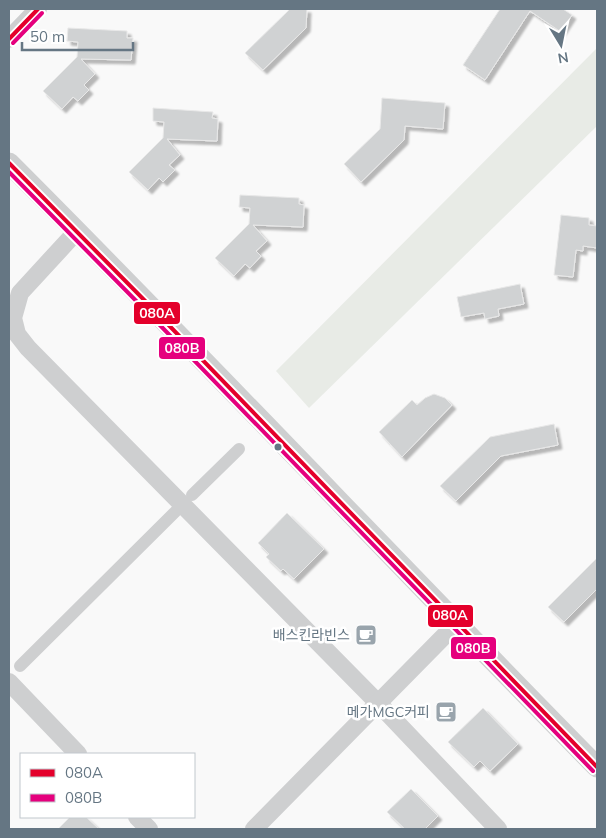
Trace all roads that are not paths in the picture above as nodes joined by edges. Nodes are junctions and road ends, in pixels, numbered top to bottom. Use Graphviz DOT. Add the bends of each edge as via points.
graph roads {
  1 [pos="38,9"];
  2 [pos="9,39"];
  3 [pos="9,163"];
  4 [pos="77,231"];
  5 [pos="238,449"];
  6 [pos="192,495"];
  7 [pos="176,511"];
  8 [pos="456,624"];
  9 [pos="20,666"];
  10 [pos="9,682"];
  11 [pos="378,703"];
  12 [pos="77,753"];
  13 [pos="597,767"];
  14 [pos="138,818"];
  15 [pos="149,829"];
  16 [pos="254,829"];
  17 [pos="498,829"];
  1 -- 2 [label="street"];
  3 -- 4 [label="street"];
  4 -- 8 [label="street"];
  4 -- 11 [label="street" via="20,293 13,318 17,334"];
  5 -- 6 [label="street"];
  7 -- 9 [label="street"];
  8 -- 11 [label="street"];
  8 -- 13 [label="street"];
  10 -- 12 [label="street"];
  11 -- 16 [label="street"];
  11 -- 17 [label="street"];
  14 -- 15 [label="street"];
}
